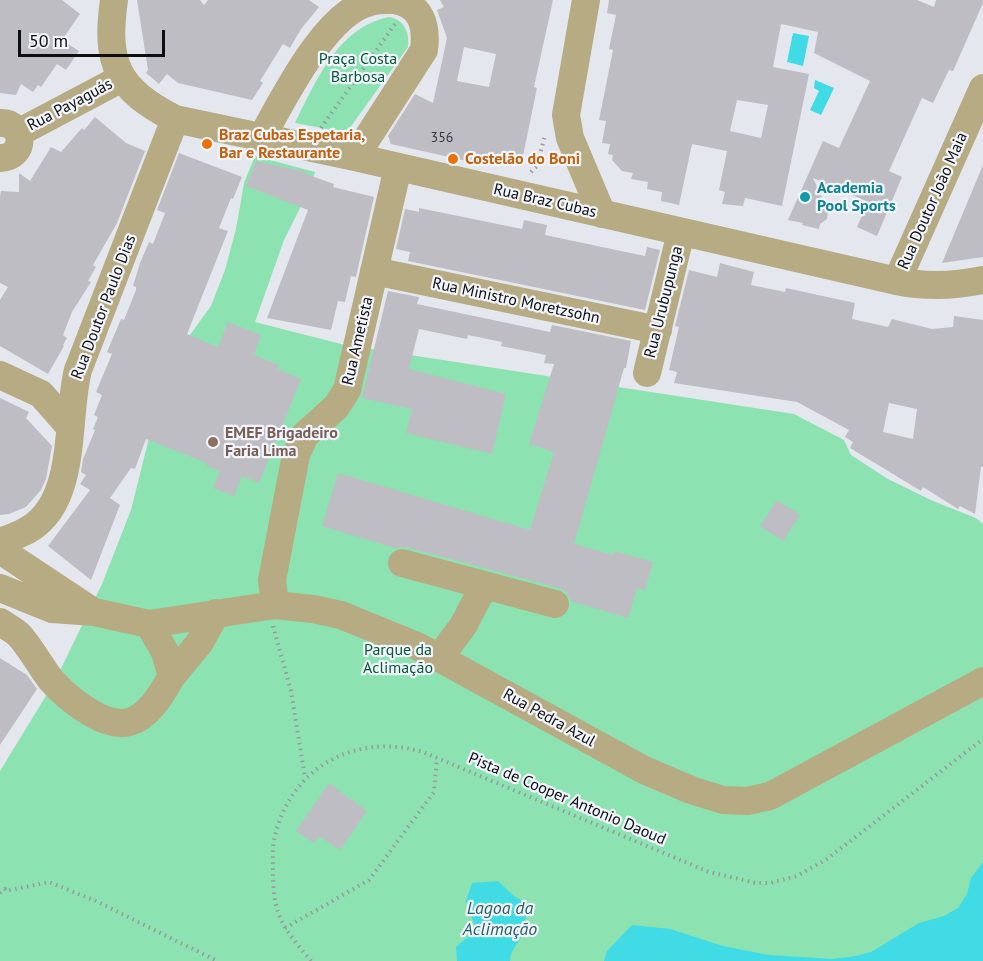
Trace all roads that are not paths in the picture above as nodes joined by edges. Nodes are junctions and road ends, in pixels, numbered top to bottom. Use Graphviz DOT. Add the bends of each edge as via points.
graph roads {
  1 [pos="114,0"];
  2 [pos="586,0"];
  3 [pos="393,7"];
  4 [pos="122,78"];
  5 [pos="983,88"];
  6 [pos="175,119"];
  7 [pos="9,128"];
  8 [pos="262,137"];
  9 [pos="356,157"];
  10 [pos="0,158"];
  11 [pos="398,167"];
  12 [pos="602,214"];
  13 [pos="681,232"];
  14 [pos="374,271"];
  15 [pos="983,280"];
  16 [pos="897,281"];
  17 [pos="658,330"];
  18 [pos="647,373"];
  19 [pos="0,375"];
  20 [pos="70,427"];
  21 [pos="0,541"];
  22 [pos="0,550"];
  23 [pos="402,563"];
  24 [pos="484,586"];
  25 [pos="0,588"];
  26 [pos="555,604"];
  27 [pos="275,605"];
  28 [pos="94,612"];
  29 [pos="216,613"];
  30 [pos="0,622"];
  31 [pos="149,624"];
  32 [pos="439,658"];
  33 [pos="172,676"];
  34 [pos="983,681"];
  1 -- 4 [label="street" via="110,27 113,58"];
  2 -- 12 [label="street" via="566,115 570,138"];
  3 -- 8 [label="street" via="369,2 339,21 322,38"];
  3 -- 9 [label="street" via="400,1 423,20 424,50"];
  4 -- 6 [label="street, Rua Braz Cubas" via="152,107"];
  4 -- 7 [label="street, Rua Payaguás"];
  5 -- 16 [label="street, Rua Doutor João Maia"];
  6 -- 8 [label="street, Rua Braz Cubas"];
  6 -- 20 [label="street, Rua Doutor Paulo Dias" via="78,370"];
  7 -- 10 [label="street, Rua Payaguás" via="20,142 16,152"];
  8 -- 9 [label="street, Rua Braz Cubas"];
  9 -- 11 [label="street, Rua Braz Cubas"];
  11 -- 12 [label="street, Rua Braz Cubas"];
  11 -- 14 [label="street, Rua Ametista"];
  12 -- 13 [label="street, Rua Braz Cubas"];
  13 -- 16 [label="street, Rua Braz Cubas"];
  13 -- 17 [label="street, Rua Urubupunga"];
  14 -- 17 [label="street, Rua Ministro Moretzsohn"];
  14 -- 27 [label="street, Rua Ametista" via="345,394 305,435 296,455 272,580"];
  15 -- 16 [label="street, Rua Braz Cubas" via="944,286"];
  17 -- 18 [label="street, Rua Urubupunga"];
  19 -- 20 [label="street" via="40,394"];
  20 -- 21 [label="street, Rua Doutor Paulo Dias" via="58,496 37,524"];
  22 -- 28 [label="street"];
  23 -- 24 [label="street"];
  24 -- 26 [label="street"];
  24 -- 32 [label="street"];
  25 -- 28 [label="street" via="52,609"];
  27 -- 29 [label="street, Rua Pedra Azul"];
  27 -- 32 [label="street, Rua Pedra Azul" via="340,615"];
  28 -- 31 [label="street, Rua Pedra Azul"];
  29 -- 31 [label="street, Rua Pedra Azul"];
  29 -- 33 [label="street" via="200,642"];
  30 -- 33 [label="street" via="18,634 68,696 84,709 116,723 129,722 143,714"];
  31 -- 33 [label="street" via="165,652"];
  32 -- 34 [label="street, Rua Pedra Azul" via="644,770 723,800 747,801 770,796"];
}
